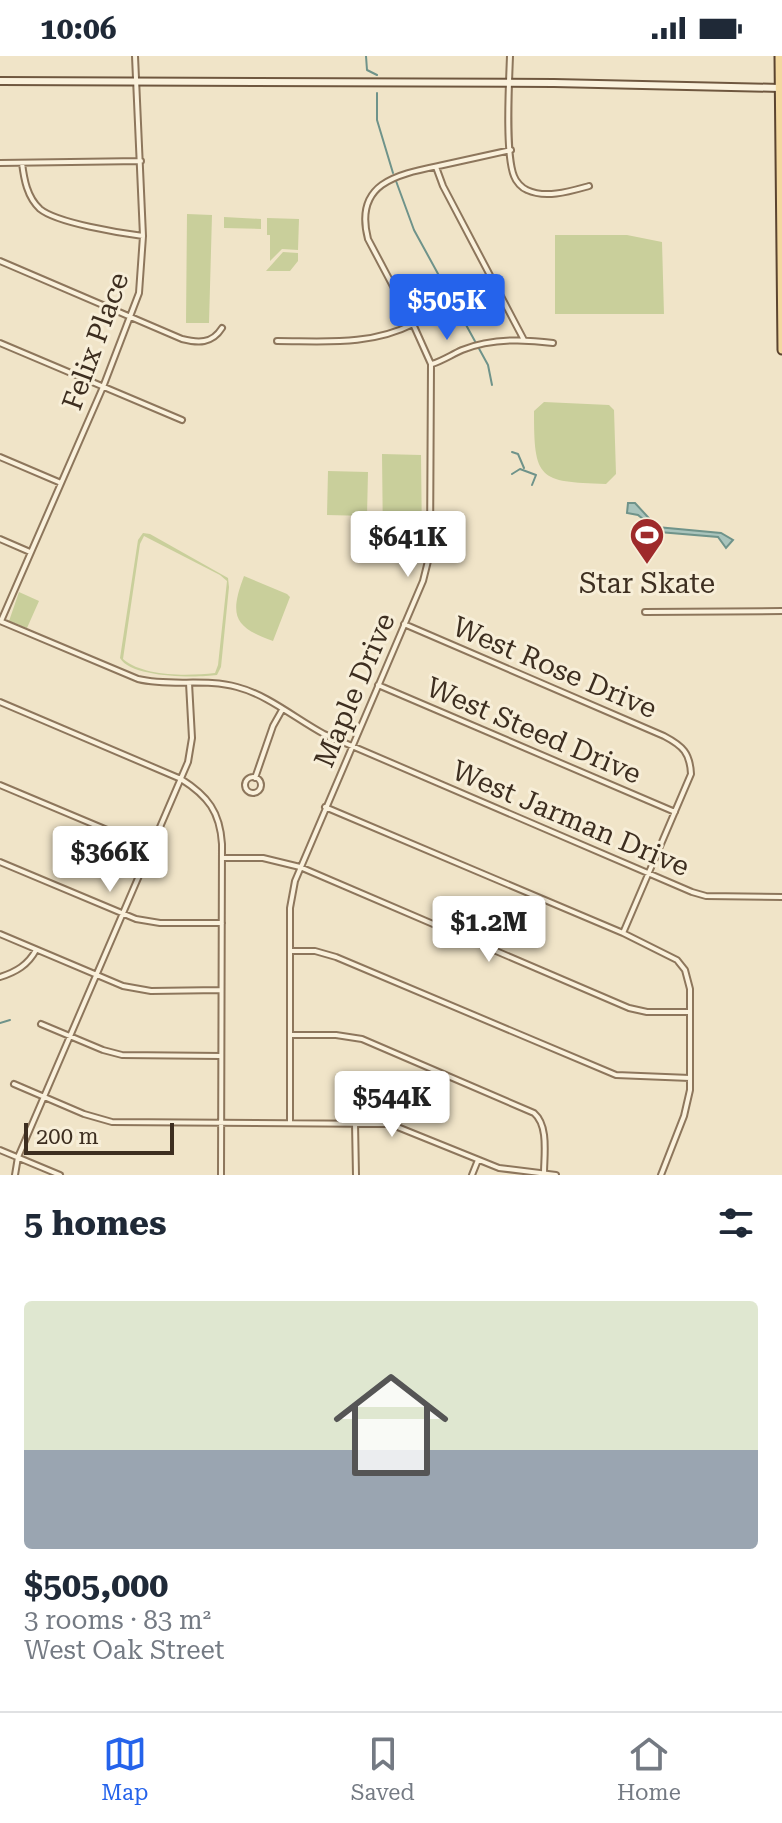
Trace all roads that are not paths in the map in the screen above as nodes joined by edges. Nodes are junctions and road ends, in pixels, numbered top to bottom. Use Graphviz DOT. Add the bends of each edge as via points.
graph roads {
  1 [pos="135,56"];
  2 [pos="510,56"];
  3 [pos="779,56"];
  4 [pos="0,81"];
  5 [pos="136,81"];
  6 [pos="509,83"];
  7 [pos="780,88"];
  8 [pos="511,150"];
  9 [pos="141,161"];
  10 [pos="0,163"];
  11 [pos="22,163"];
  12 [pos="436,167"];
  13 [pos="589,186"];
  14 [pos="143,236"];
  15 [pos="781,236"];
  16 [pos="0,261"];
  17 [pos="131,315"];
  18 [pos="413,324"];
  19 [pos="222,328"];
  20 [pos="524,340"];
  21 [pos="277,341"];
  22 [pos="0,343"];
  23 [pos="553,343"];
  24 [pos="782,350"];
  25 [pos="431,364"];
  26 [pos="103,387"];
  27 [pos="182,420"];
  28 [pos="0,457"];
  29 [pos="61,483"];
  30 [pos="0,539"];
  31 [pos="30,552"];
  32 [pos="782,611"];
  33 [pos="645,612"];
  34 [pos="0,622"];
  35 [pos="404,624"];
  36 [pos="189,683"];
  37 [pos="378,685"];
  38 [pos="0,702"];
  39 [pos="282,710"];
  40 [pos="351,745"];
  41 [pos="255,778"];
  42 [pos="181,779"];
  43 [pos="0,785"];
  44 [pos="325,807"];
  45 [pos="675,812"];
  46 [pos="150,848"];
  47 [pos="221,858"];
  48 [pos="0,862"];
  49 [pos="300,867"];
  50 [pos="650,873"];
  51 [pos="782,897"];
  52 [pos="123,915"];
  53 [pos="222,923"];
  54 [pos="623,933"];
  55 [pos="0,934"];
  56 [pos="36,950"];
  57 [pos="290,951"];
  58 [pos="95,976"];
  59 [pos="0,977"];
  60 [pos="221,990"];
  61 [pos="690,1012"];
  62 [pos="41,1024"];
  63 [pos="290,1035"];
  64 [pos="70,1037"];
  65 [pos="221,1056"];
  66 [pos="690,1078"];
  67 [pos="14,1084"];
  68 [pos="45,1096"];
  69 [pos="221,1122"];
  70 [pos="290,1123"];
  71 [pos="355,1123"];
  72 [pos="0,1150"];
  73 [pos="18,1157"];
  74 [pos="478,1160"];
  75 [pos="544,1174"];
  76 [pos="15,1175"];
  77 [pos="60,1175"];
  78 [pos="221,1175"];
  79 [pos="356,1175"];
  80 [pos="472,1175"];
  81 [pos="556,1175"];
  82 [pos="661,1175"];
  1 -- 5 [label="street, Felix Place"];
  2 -- 6 [label="street"];
  3 -- 7 [label="main road"];
  4 -- 5 [label="main road"];
  5 -- 6 [label="main road"];
  5 -- 9 [label="street, Felix Place"];
  6 -- 7 [label="main road"];
  6 -- 8 [label="street"];
  7 -- 15 [label="main road"];
  8 -- 12 [label="street, Maple Drive"];
  8 -- 13 [label="street" via="514,177 526,190 566,193"];
  9 -- 11 [label="street"];
  9 -- 14 [label="street, Felix Place"];
  10 -- 11 [label="street"];
  11 -- 14 [label="street" via="28,192 40,208 69,221"];
  12 -- 18 [label="street, Maple Drive" via="382,183 365,215 371,247"];
  12 -- 20 [label="street"];
  14 -- 17 [label="street, Felix Place" via="141,280"];
  15 -- 24 [label="main road"];
  16 -- 17 [label="street"];
  17 -- 19 [label="street" via="190,341 211,339"];
  17 -- 26 [label="street, Felix Place"];
  18 -- 21 [label="street" via="364,340"];
  18 -- 25 [label="street, Maple Drive"];
  20 -- 23 [label="street"];
  20 -- 25 [label="street" via="483,344"];
  22 -- 26 [label="street"];
  25 -- 35 [label="street, Maple Drive" via="430,553"];
  26 -- 27 [label="street"];
  26 -- 29 [label="street, Felix Place"];
  28 -- 29 [label="street"];
  29 -- 31 [label="street, Felix Place"];
  30 -- 31 [label="street"];
  31 -- 34 [label="street, Felix Place"];
  32 -- 33 [label="street"];
  34 -- 36 [label="street, West Jarman Drive" via="138,679"];
  35 -- 37 [label="street, Maple Drive"];
  35 -- 45 [label="street, West Rose Drive" via="679,744 687,752 691,774"];
  36 -- 39 [label="street, West Jarman Drive" via="236,686"];
  36 -- 42 [label="street" via="192,738"];
  37 -- 40 [label="street, Maple Drive"];
  37 -- 45 [label="street, West Steed Drive"];
  38 -- 42 [label="street"];
  39 -- 40 [label="street, West Jarman Drive"];
  39 -- 41 [label="street"];
  40 -- 44 [label="street, Maple Drive"];
  40 -- 50 [label="street, West Jarman Drive"];
  42 -- 46 [label="street"];
  42 -- 47 [label="street" via="211,803 221,827"];
  43 -- 46 [label="street"];
  44 -- 49 [label="street, Maple Drive"];
  44 -- 54 [label="street"];
  45 -- 50 [label="street"];
  46 -- 52 [label="street"];
  47 -- 49 [label="street" via="263,858"];
  47 -- 53 [label="street"];
  48 -- 52 [label="street"];
  49 -- 57 [label="street, Maple Drive" via="291,896"];
  49 -- 61 [label="street" via="629,1008"];
  50 -- 51 [label="street, West Jarman Drive" via="706,896"];
  50 -- 54 [label="street"];
  52 -- 53 [label="street" via="160,923"];
  52 -- 58 [label="street"];
  53 -- 60 [label="street"];
  54 -- 61 [label="street" via="677,960 688,977"];
  55 -- 56 [label="street"];
  56 -- 58 [label="street"];
  56 -- 59 [label="street" via="17,971"];
  57 -- 63 [label="street, Maple Drive"];
  57 -- 66 [label="street" via="336,957 616,1075"];
  58 -- 60 [label="street" via="151,991"];
  58 -- 64 [label="street"];
  60 -- 65 [label="street"];
  61 -- 66 [label="street"];
  62 -- 64 [label="street"];
  63 -- 70 [label="street, Maple Drive"];
  63 -- 75 [label="street" via="362,1039 534,1113 543,1128"];
  64 -- 65 [label="street" via="122,1055"];
  64 -- 68 [label="street"];
  65 -- 69 [label="street"];
  66 -- 82 [label="street" via="684,1116"];
  67 -- 68 [label="street"];
  68 -- 69 [label="street" via="112,1122"];
  68 -- 73 [label="street"];
  69 -- 70 [label="street"];
  69 -- 78 [label="street"];
  70 -- 71 [label="street"];
  71 -- 74 [label="street" via="401,1127"];
  71 -- 79 [label="street"];
  72 -- 73 [label="street"];
  73 -- 76 [label="street"];
  73 -- 77 [label="street"];
  74 -- 75 [label="street"];
  74 -- 80 [label="street"];
  75 -- 81 [label="street"];
}
